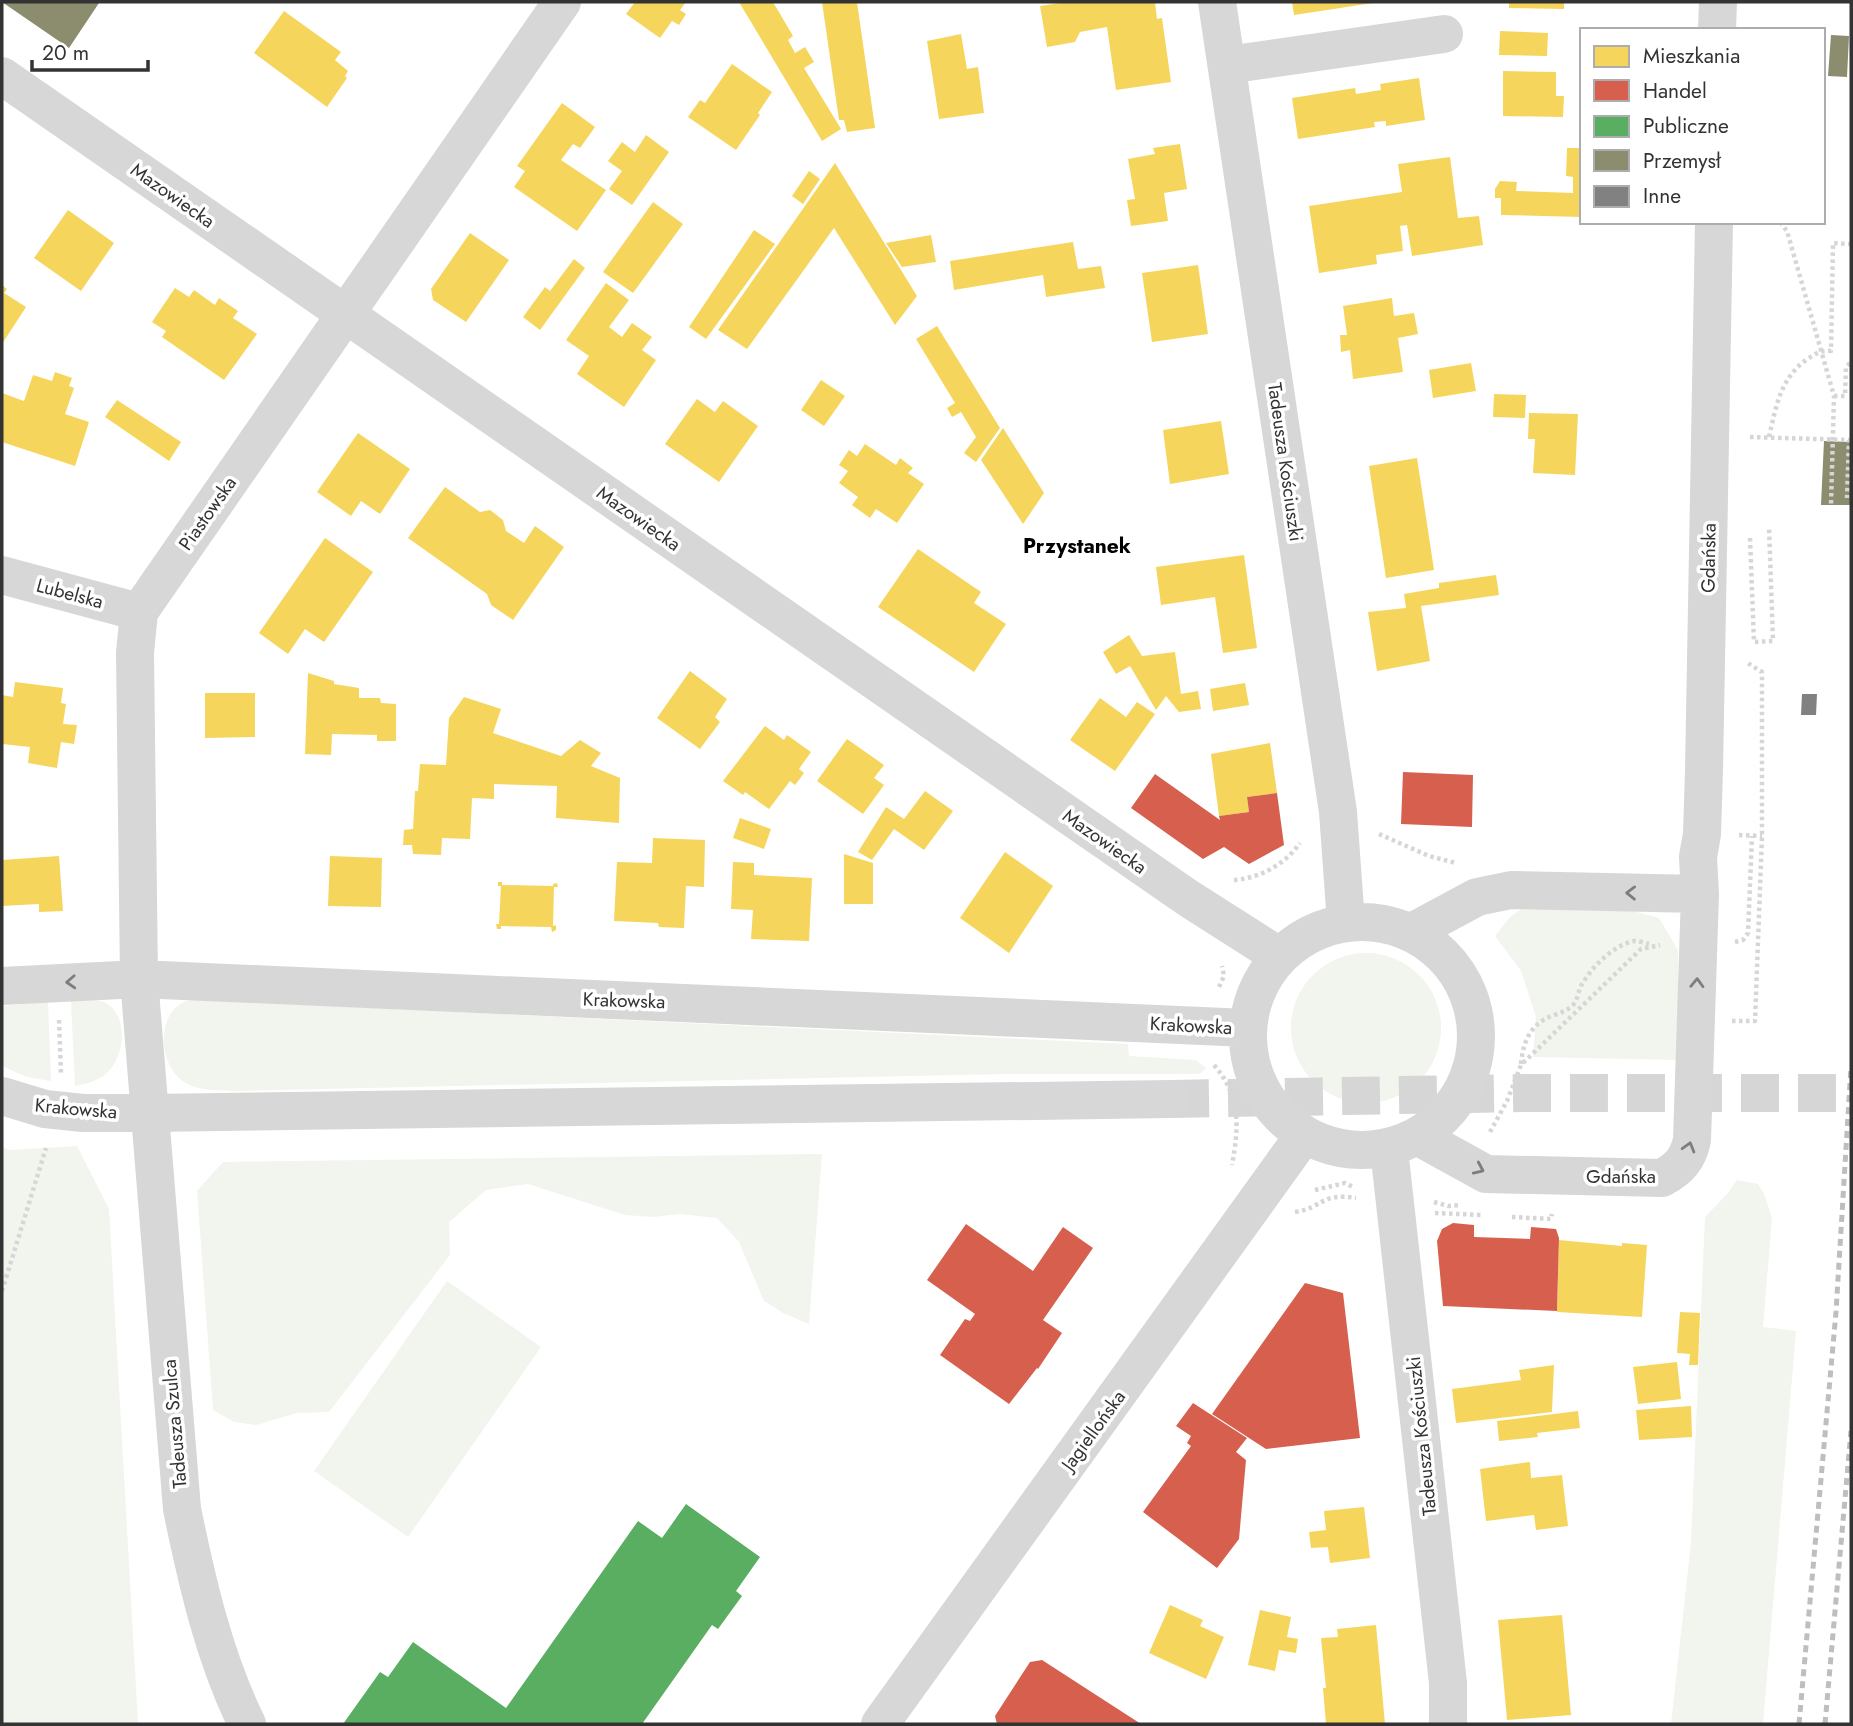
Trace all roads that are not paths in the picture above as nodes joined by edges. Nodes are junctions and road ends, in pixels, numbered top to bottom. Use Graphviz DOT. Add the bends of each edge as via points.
graph roads {
  1 [pos="562,2"];
  2 [pos="1217,2"];
  3 [pos="1717,2"];
  4 [pos="1717,28"];
  5 [pos="1444,34"];
  6 [pos="1227,65"];
  7 [pos="2,76"];
  8 [pos="1714,224"];
  9 [pos="345,314"];
  10 [pos="2,575"];
  11 [pos="139,612"];
  12 [pos="1700,894"];
  13 [pos="1346,923"];
  14 [pos="1412,932"];
  15 [pos="1279,957"];
  16 [pos="139,979"];
  17 [pos="2,986"];
  18 [pos="1247,1028"];
  19 [pos="2,1096"];
  20 [pos="1171,1099"];
  21 [pos="151,1113"];
  22 [pos="1304,1135"];
  23 [pos="1404,1143"];
  24 [pos="247,1724"];
  25 [pos="880,1724"];
  26 [pos="1448,1724"];
  1 -- 9 [label="street, Piastowska"];
  2 -- 6 [label="street, Tadeusza Kościuszki"];
  3 -- 4 [label="street"];
  5 -- 6 [label="street"];
  6 -- 13 [label="street, Tadeusza Kościuszki" via="1338,812"];
  7 -- 9 [label="street, Mazowiecka"];
  8 -- 12 [label="street, Gdańska"];
  9 -- 11 [label="street, Piastowska"];
  9 -- 15 [label="street, Mazowiecka"];
  10 -- 11 [label="street, Lubelska"];
  11 -- 16 [label="street, Piastowska" via="135,653"];
  12 -- 14 [label="street, one-way" via="1511,890 1476,897"];
  23 -- 12 [label="street, Gdańska, one-way" via="1486,1174 1662,1178 1681,1166 1692,1140"];
  13 -- 14 [label="street" via="1383,923"];
  13 -- 15 [label="street" via="1314,931"];
  14 -- 23 [label="street" via="1451,963 1474,1008 1477,1036 1476,1057 1456,1103 1442,1119"];
  15 -- 18 [label="street" via="1256,989"];
  16 -- 17 [label="street, Krakowska, one-way"];
  16 -- 18 [label="street, Krakowska"];
  16 -- 21 [label="street, Piastowska"];
  18 -- 22 [label="street" via="1261,1092"];
  19 -- 21 [label="street, Krakowska" via="45,1110"];
  20 -- 21 [label="street, Krakowska"];
  21 -- 24 [label="street, Tadeusza Szulca" via="182,1509 199,1588 232,1693"];
  22 -- 23 [label="street" via="1348,1151"];
  22 -- 25 [label="street, Jagiellońska"];
  23 -- 26 [label="street, Tadeusza Kościuszki"];
}
